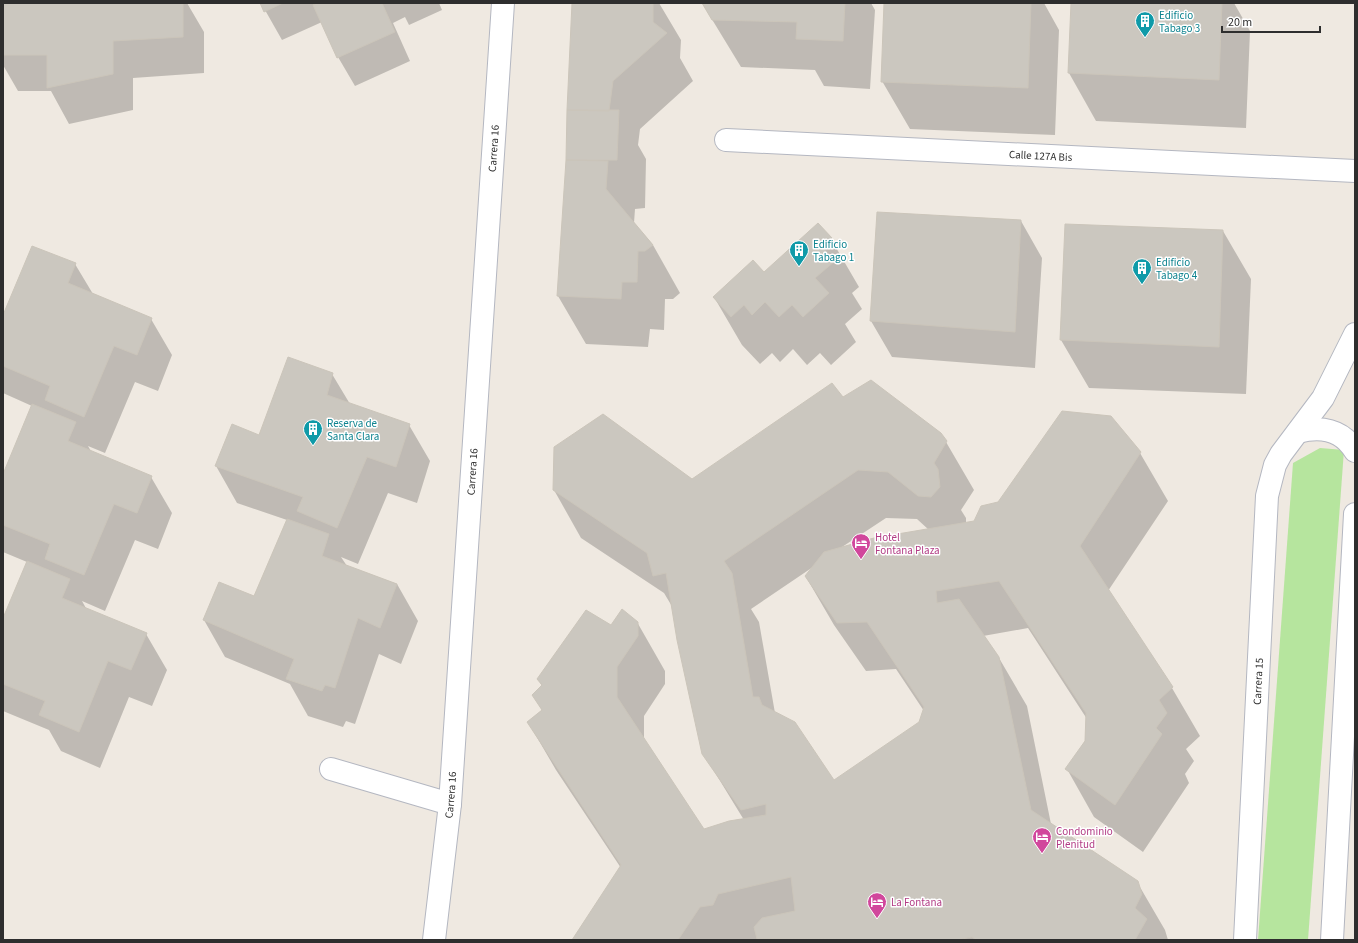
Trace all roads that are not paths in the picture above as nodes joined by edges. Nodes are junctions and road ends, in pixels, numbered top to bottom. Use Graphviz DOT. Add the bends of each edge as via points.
graph roads {
  1 [pos="503,3"];
  2 [pos="726,140"];
  3 [pos="1355,171"];
  4 [pos="1355,334"];
  5 [pos="1298,432"];
  6 [pos="1355,451"];
  7 [pos="1355,514"];
  8 [pos="331,769"];
  9 [pos="450,804"];
  10 [pos="434,940"];
  11 [pos="1245,940"];
  12 [pos="1332,940"];
  1 -- 9 [label="street, Carrera 16"];
  2 -- 3 [label="street, Calle 127A Bis"];
  4 -- 5 [label="street, Carrera 15" via="1323,398"];
  5 -- 6 [label="street" via="1312,428 1326,429 1340,435"];
  5 -- 11 [label="street, Carrera 15" via="1275,465 1267,496"];
  7 -- 12 [label="street"];
  8 -- 9 [label="street"];
  9 -- 10 [label="street, Carrera 16"];
}
